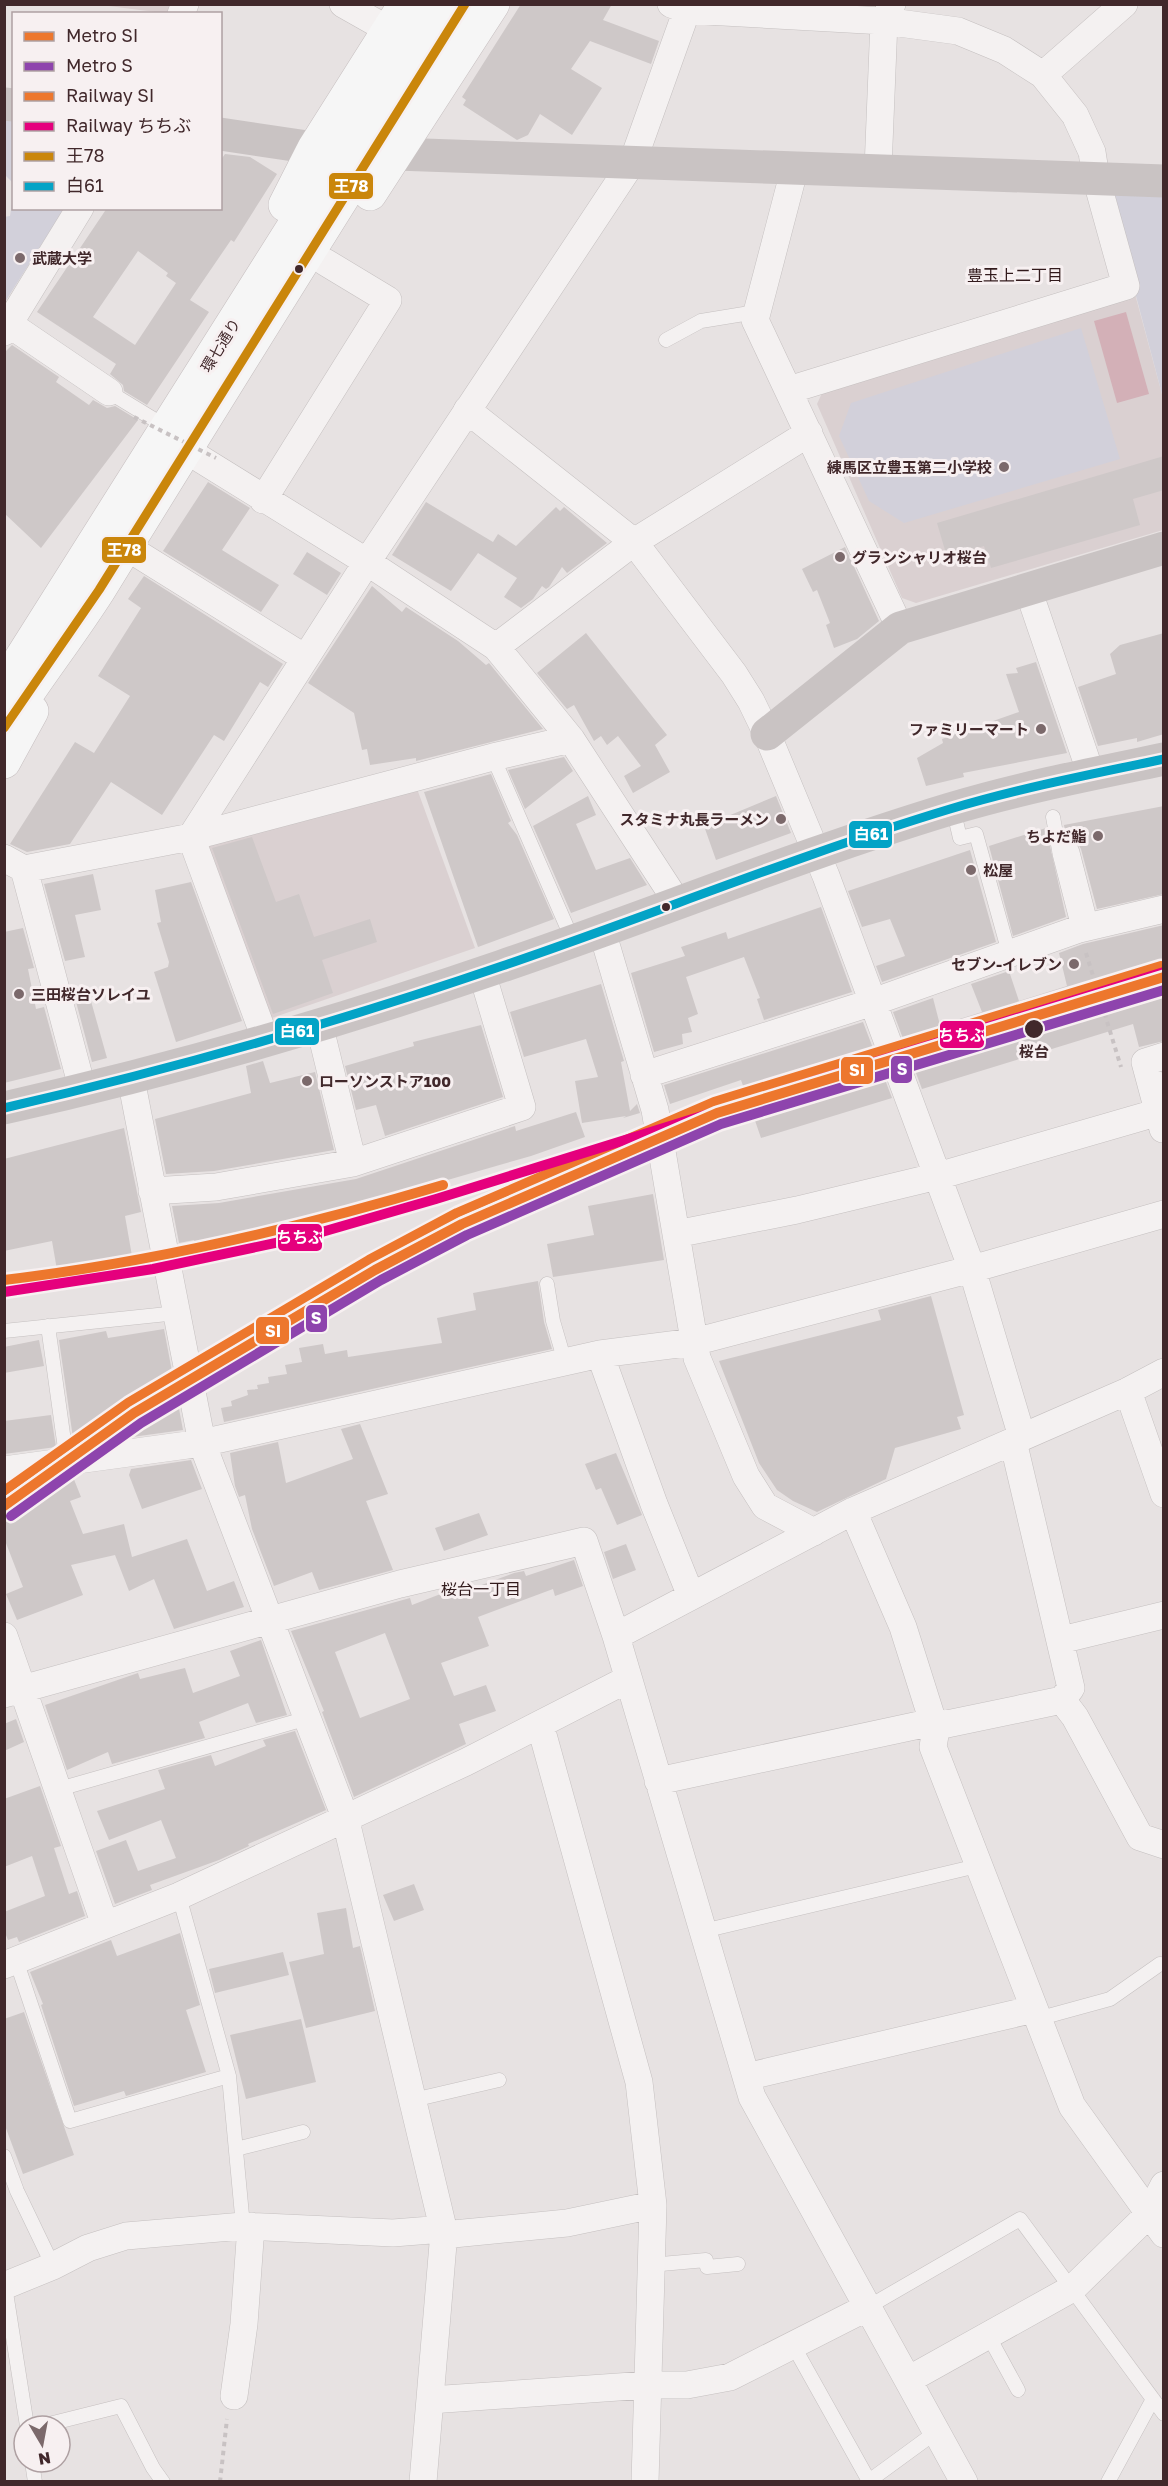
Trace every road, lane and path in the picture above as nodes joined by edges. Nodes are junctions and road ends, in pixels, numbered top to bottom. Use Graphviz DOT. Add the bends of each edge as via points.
graph roads {
  1 [pos="343,4"];
  2 [pos="434,4"];
  3 [pos="465,4"];
  4 [pos="493,4"];
  5 [pos="1124,4"];
  6 [pos="682,6"];
  7 [pos="888,13"];
  8 [pos="397,17"];
  9 [pos="1042,75"];
  10 [pos="390,96"];
  11 [pos="222,134"];
  12 [pos="314,148"];
  13 [pos="396,154"];
  14 [pos="633,161"];
  15 [pos="795,167"];
  16 [pos="878,169"];
  17 [pos="1096,178"];
  18 [pos="1164,181"];
  19 [pos="79,210"];
  20 [pos="325,262"];
  21 [pos="257,312"];
  22 [pos="756,312"];
  23 [pos="7,328"];
  24 [pos="666,340"];
  25 [pos="789,390"];
  26 [pos="109,392"];
  27 [pos="467,410"];
  28 [pos="134,417"];
  29 [pos="809,433"];
  30 [pos="190,445"];
  31 [pos="263,500"];
  32 [pos="634,542"];
  33 [pos="125,546"];
  34 [pos="1164,548"];
  35 [pos="367,562"];
  36 [pos="85,583"];
  37 [pos="1028,590"];
  38 [pos="900,628"];
  39 [pos="496,647"];
  40 [pos="4,656"];
  41 [pos="305,658"];
  42 [pos="4,685"];
  43 [pos="7,724"];
  44 [pos="767,734"];
  45 [pos="571,739"];
  46 [pos="493,757"];
  47 [pos="1164,759"];
  48 [pos="4,762"];
  49 [pos="1091,774"];
  50 [pos="953,808"];
  51 [pos="1053,817"];
  52 [pos="191,837"];
  53 [pos="817,853"];
  54 [pos="1066,853"];
  55 [pos="14,863"];
  56 [pos="677,902"];
  57 [pos="1164,909"];
  58 [pos="1082,928"];
  59 [pos="587,936"];
  60 [pos="1009,954"];
  61 [pos="483,973"];
  62 [pos="873,1002"];
  63 [pos="1104,1014"];
  64 [pos="1077,1022"];
  65 [pos="320,1024"];
  66 [pos="266,1041"];
  67 [pos="1154,1059"];
  68 [pos="644,1075"];
  69 [pos="131,1079"];
  70 [pos="83,1091"];
  71 [pos="4,1108"];
  72 [pos="1162,1118"];
  73 [pos="353,1163"];
  74 [pos="938,1176"];
  75 [pos="152,1191"];
  76 [pos="1164,1214"];
  77 [pos="676,1234"];
  78 [pos="972,1269"];
  79 [pos="547,1284"];
  80 [pos="177,1313"];
  81 [pos="48,1326"];
  82 [pos="4,1331"];
  83 [pos="694,1342"];
  84 [pos="600,1354"];
  85 [pos="565,1362"];
  86 [pos="1164,1372"];
  87 [pos="1128,1391"];
  88 [pos="1018,1439"];
  89 [pos="202,1443"];
  90 [pos="67,1462"];
  91 [pos="4,1470"];
  92 [pos="1164,1494"];
  93 [pos="853,1511"];
  94 [pos="814,1532"];
  95 [pos="692,1596"];
  96 [pos="1164,1615"];
  97 [pos="269,1620"];
  98 [pos="4,1636"];
  99 [pos="616,1636"];
  100 [pos="1061,1640"];
  101 [pos="628,1679"];
  102 [pos="14,1692"];
  103 [pos="1062,1701"];
  104 [pos="308,1718"];
  105 [pos="933,1722"];
  106 [pos="540,1724"];
  107 [pos="658,1781"];
  108 [pos="59,1789"];
  109 [pos="345,1817"];
  110 [pos="1164,1845"];
  111 [pos="977,1866"];
  112 [pos="179,1896"];
  113 [pos="105,1925"];
  114 [pos="703,1931"];
  115 [pos="10,1963"];
  116 [pos="1160,1964"];
  117 [pos="1036,2014"];
  118 [pos="229,2076"];
  119 [pos="746,2077"];
  120 [pos="499,2080"];
  121 [pos="413,2100"];
  122 [pos="303,2132"];
  123 [pos="236,2149"];
  124 [pos="4,2156"];
  125 [pos="1164,2185"];
  126 [pos="653,2205"];
  127 [pos="1156,2224"];
  128 [pos="247,2226"];
  129 [pos="444,2232"];
  130 [pos="738,2264"];
  131 [pos="650,2265"];
  132 [pos="53,2266"];
  133 [pos="5,2286"];
  134 [pos="1073,2288"];
  135 [pos="868,2307"];
  136 [pos="988,2335"];
  137 [pos="793,2345"];
  138 [pos="908,2380"];
  139 [pos="647,2385"];
  140 [pos="1018,2390"];
  141 [pos="234,2396"];
  142 [pos="1153,2399"];
  143 [pos="430,2400"];
  144 [pos="25,2414"];
  145 [pos="1164,2414"];
  146 [pos="72,2418"];
  147 [pos="936,2432"];
  148 [pos="163,2481"];
  149 [pos="220,2481"];
  150 [pos="423,2481"];
  151 [pos="645,2481"];
  152 [pos="869,2481"];
  153 [pos="964,2481"];
  154 [pos="1108,2481"];
  1 -- 8 [label="street"];
  2 -- 10 [label="main road, 環七通り"];
  3 -- 10 [label="main road, 環七通り"];
  4 -- 13 [label="main road"];
  5 -- 9 [label="street"];
  6 -- 7 [label="street"];
  6 -- 14 [label="street"];
  7 -- 9 [label="street" via="958,31 1004,50"];
  7 -- 16 [label="street"];
  8 -- 12 [label="main road"];
  9 -- 17 [label="street" via="1075,115 1092,152"];
  10 -- 21 [label="main road, 環七通り"];
  11 -- 12 [label="street"];
  12 -- 21 [label="main road" via="294,184"];
  13 -- 14 [label="street"];
  13 -- 20 [label="main road"];
  14 -- 15 [label="street"];
  14 -- 27 [label="street"];
  15 -- 16 [label="street"];
  15 -- 22 [label="street"];
  16 -- 17 [label="street"];
  17 -- 18 [label="street"];
  17 -- 25 [label="street" via="1126,286"];
  19 -- 23 [label="street"];
  20 -- 21 [label="main road"];
  20 -- 31 [label="street" via="388,300"];
  21 -- 30 [label="main road, 環七通り"];
  22 -- 24 [label="lane" via="701,321"];
  22 -- 25 [label="street" via="755,320"];
  23 -- 26 [label="street"];
  25 -- 29 [label="street"];
  26 -- 30 [label="lane"];
  27 -- 32 [label="street"];
  27 -- 35 [label="street"];
  28 -- 30 [label="path, bridge"];
  29 -- 32 [label="street"];
  29 -- 38 [label="street"];
  30 -- 31 [label="street"];
  30 -- 33 [label="main road, 環七通り"];
  30 -- 36 [label="main road, 環七通り"];
  31 -- 35 [label="street"];
  32 -- 39 [label="street"];
  32 -- 44 [label="street" via="734,674"];
  33 -- 36 [label="main road, 環七通り"];
  33 -- 41 [label="street"];
  34 -- 37 [label="street"];
  35 -- 39 [label="street"];
  35 -- 41 [label="street"];
  36 -- 40 [label="main road"];
  36 -- 42 [label="main road, 環七通り"];
  36 -- 43 [label="main road, 環七通り"];
  36 -- 48 [label="main road"];
  37 -- 38 [label="street"];
  37 -- 49 [label="street"];
  38 -- 44 [label="street"];
  39 -- 45 [label="street"];
  41 -- 52 [label="street"];
  44 -- 53 [label="street"];
  45 -- 46 [label="street"];
  45 -- 56 [label="street"];
  46 -- 52 [label="street"];
  46 -- 59 [label="lane"];
  47 -- 49 [label="street"];
  49 -- 50 [label="street"];
  50 -- 53 [label="street"];
  50 -- 60 [label="lane" via="960,838 976,834"];
  51 -- 54 [label="lane" via="1059,850"];
  52 -- 55 [label="street"];
  52 -- 66 [label="street"];
  53 -- 56 [label="street"];
  53 -- 62 [label="street"];
  54 -- 58 [label="street"];
  55 -- 70 [label="street"];
  56 -- 59 [label="street"];
  57 -- 58 [label="street"];
  58 -- 60 [label="street"];
  58 -- 63 [label="path"];
  59 -- 61 [label="street"];
  59 -- 68 [label="street"];
  60 -- 62 [label="street"];
  61 -- 65 [label="street"];
  61 -- 73 [label="street" via="522,1107"];
  62 -- 68 [label="street"];
  62 -- 74 [label="street"];
  63 -- 64 [label="path"];
  63 -- 67 [label="path" via="1119,1068"];
  65 -- 66 [label="street"];
  65 -- 73 [label="street"];
  66 -- 69 [label="street"];
  67 -- 72 [label="street"];
  68 -- 77 [label="street" via="655,1110"];
  69 -- 70 [label="street"];
  69 -- 75 [label="street"];
  70 -- 71 [label="street"];
  72 -- 74 [label="street"];
  73 -- 75 [label="street" via="216,1187"];
  74 -- 77 [label="street"];
  74 -- 78 [label="street"];
  75 -- 80 [label="street"];
  76 -- 78 [label="street"];
  77 -- 83 [label="street"];
  78 -- 83 [label="street"];
  78 -- 88 [label="street"];
  79 -- 85 [label="lane"];
  80 -- 81 [label="lane"];
  80 -- 89 [label="street"];
  81 -- 82 [label="lane"];
  81 -- 90 [label="lane"];
  83 -- 84 [label="street"];
  83 -- 94 [label="street" via="746,1476 765,1506"];
  84 -- 85 [label="street"];
  84 -- 95 [label="street"];
  85 -- 89 [label="street"];
  86 -- 87 [label="street"];
  87 -- 88 [label="street"];
  87 -- 92 [label="street"];
  88 -- 93 [label="street"];
  88 -- 100 [label="street"];
  89 -- 90 [label="street"];
  89 -- 97 [label="street"];
  90 -- 91 [label="street"];
  93 -- 94 [label="street"];
  93 -- 105 [label="street" via="903,1627"];
  94 -- 95 [label="street"];
  95 -- 99 [label="street"];
  96 -- 100 [label="street"];
  97 -- 99 [label="street" via="400,1584 584,1541"];
  97 -- 102 [label="street"];
  97 -- 104 [label="street"];
  98 -- 102 [label="street"];
  99 -- 101 [label="street"];
  100 -- 103 [label="street" via="1071,1689"];
  101 -- 106 [label="street"];
  101 -- 107 [label="street"];
  102 -- 108 [label="street"];
  103 -- 105 [label="street" via="947,1724"];
  103 -- 110 [label="street" via="1140,1837"];
  104 -- 108 [label="lane"];
  104 -- 109 [label="street"];
  105 -- 107 [label="street"];
  105 -- 111 [label="street" via="933,1747"];
  106 -- 109 [label="street"];
  106 -- 126 [label="street" via="639,2082"];
  107 -- 114 [label="street"];
  108 -- 113 [label="street"];
  109 -- 112 [label="street"];
  109 -- 121 [label="street"];
  111 -- 114 [label="lane"];
  111 -- 117 [label="street"];
  112 -- 113 [label="street"];
  112 -- 118 [label="lane"];
  113 -- 115 [label="street"];
  114 -- 119 [label="street"];
  115 -- 118 [label="lane" via="70,2121"];
  116 -- 117 [label="lane" via="1110,1999"];
  117 -- 119 [label="street"];
  117 -- 127 [label="street" via="1072,2106"];
  118 -- 123 [label="lane"];
  119 -- 135 [label="street" via="752,2097"];
  120 -- 121 [label="lane"];
  121 -- 129 [label="street"];
  122 -- 123 [label="lane"];
  123 -- 128 [label="lane"];
  124 -- 132 [label="lane"];
  125 -- 127 [label="street"];
  126 -- 129 [label="street" via="567,2223 502,2231"];
  126 -- 131 [label="street"];
  127 -- 134 [label="street"];
  128 -- 129 [label="street"];
  128 -- 132 [label="street" via="126,2236 87,2248"];
  128 -- 141 [label="street" via="244,2324"];
  129 -- 143 [label="street"];
  130 -- 131 [label="lane" via="707,2267 706,2260"];
  131 -- 139 [label="street"];
  132 -- 133 [label="street"];
  133 -- 144 [label="lane"];
  134 -- 135 [label="lane" via="1020,2219"];
  134 -- 136 [label="street"];
  134 -- 142 [label="lane"];
  135 -- 137 [label="street"];
  135 -- 138 [label="street"];
  136 -- 138 [label="street"];
  136 -- 140 [label="lane"];
  137 -- 139 [label="street" via="730,2377 687,2385"];
  137 -- 152 [label="lane"];
  138 -- 147 [label="street"];
  139 -- 143 [label="street"];
  139 -- 151 [label="street"];
  141 -- 149 [label="path" via="226,2414"];
  142 -- 145 [label="lane"];
  142 -- 154 [label="lane"];
  143 -- 150 [label="street"];
  146 -- 148 [label="lane" via="121,2406"];
  147 -- 152 [label="lane"];
  147 -- 153 [label="street"];
}
